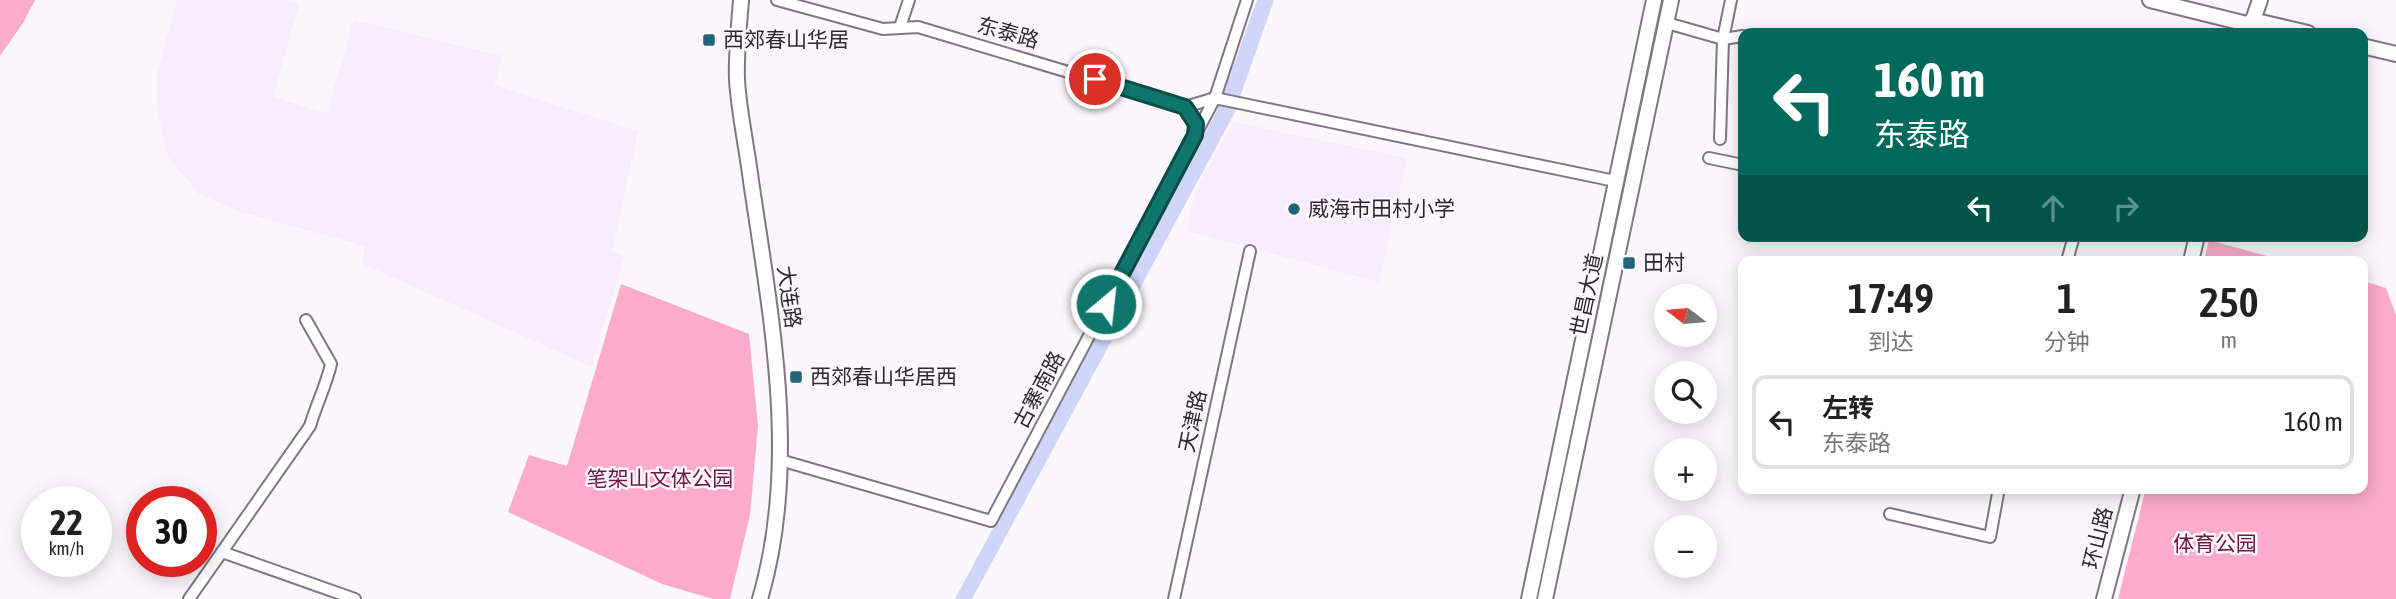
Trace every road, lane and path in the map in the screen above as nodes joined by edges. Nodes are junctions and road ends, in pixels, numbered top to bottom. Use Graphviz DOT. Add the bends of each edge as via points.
graph roads {
  1 [pos="741,0"];
  2 [pos="777,0"];
  3 [pos="908,0"];
  4 [pos="1247,0"];
  5 [pos="1654,0"];
  6 [pos="1671,0"];
  7 [pos="1731,0"];
  8 [pos="2150,0"];
  9 [pos="2184,0"];
  10 [pos="2260,0"];
  11 [pos="1667,23"];
  12 [pos="2251,24"];
  13 [pos="900,27"];
  14 [pos="2276,28"];
  15 [pos="1738,37"];
  16 [pos="1723,39"];
  17 [pos="2368,47"];
  18 [pos="2396,54"];
  19 [pos="1217,99"];
  20 [pos="1185,107"];
  21 [pos="1195,135"];
  22 [pos="1720,139"];
  23 [pos="1709,158"];
  24 [pos="1738,164"];
  25 [pos="1615,181"];
  26 [pos="1250,251"];
  27 [pos="306,320"];
  28 [pos="780,460"];
  29 [pos="1998,494"];
  30 [pos="2131,494"];
  31 [pos="1889,514"];
  32 [pos="222,552"];
  33 [pos="189,599"];
  34 [pos="355,599"];
  35 [pos="760,599"];
  36 [pos="1174,599"];
  37 [pos="1529,599"];
  38 [pos="1545,599"];
  39 [pos="2104,599"];
  1 -- 28 [label="main road, 大连路" via="737,80 776,355"];
  2 -- 13 [label="street, 东泰路" via="883,29"];
  3 -- 13 [label="street"];
  4 -- 19 [label="street, 古寨南路"];
  5 -- 25 [label="main road, 世昌大道"];
  6 -- 11 [label="main road, 世昌大道"];
  7 -- 16 [label="street"];
  8 -- 12 [label="main road"];
  9 -- 12 [label="main road"];
  10 -- 12 [label="main road"];
  11 -- 16 [label="street"];
  11 -- 38 [label="main road, 世昌大道"];
  12 -- 14 [label="main road"];
  13 -- 20 [label="street, 东泰路" via="918,27"];
  15 -- 16 [label="street"];
  16 -- 22 [label="street"];
  17 -- 18 [label="main road"];
  19 -- 20 [label="street"];
  19 -- 21 [label="street, 古寨南路"];
  19 -- 25 [label="street"];
  20 -- 21 [label="street" via="1196,124"];
  21 -- 28 [label="street, 古寨南路" via="991,522"];
  23 -- 24 [label="street"];
  25 -- 37 [label="main road, 世昌大道"];
  26 -- 36 [label="street, 天津路"];
  27 -- 32 [label="street" via="331,365 327,385 310,426"];
  28 -- 35 [label="main road, 大连路" via="774,529"];
  29 -- 31 [label="street" via="1990,537"];
  30 -- 39 [label="main road, 环山路"];
  32 -- 33 [label="street"];
  32 -- 34 [label="street"];
}
